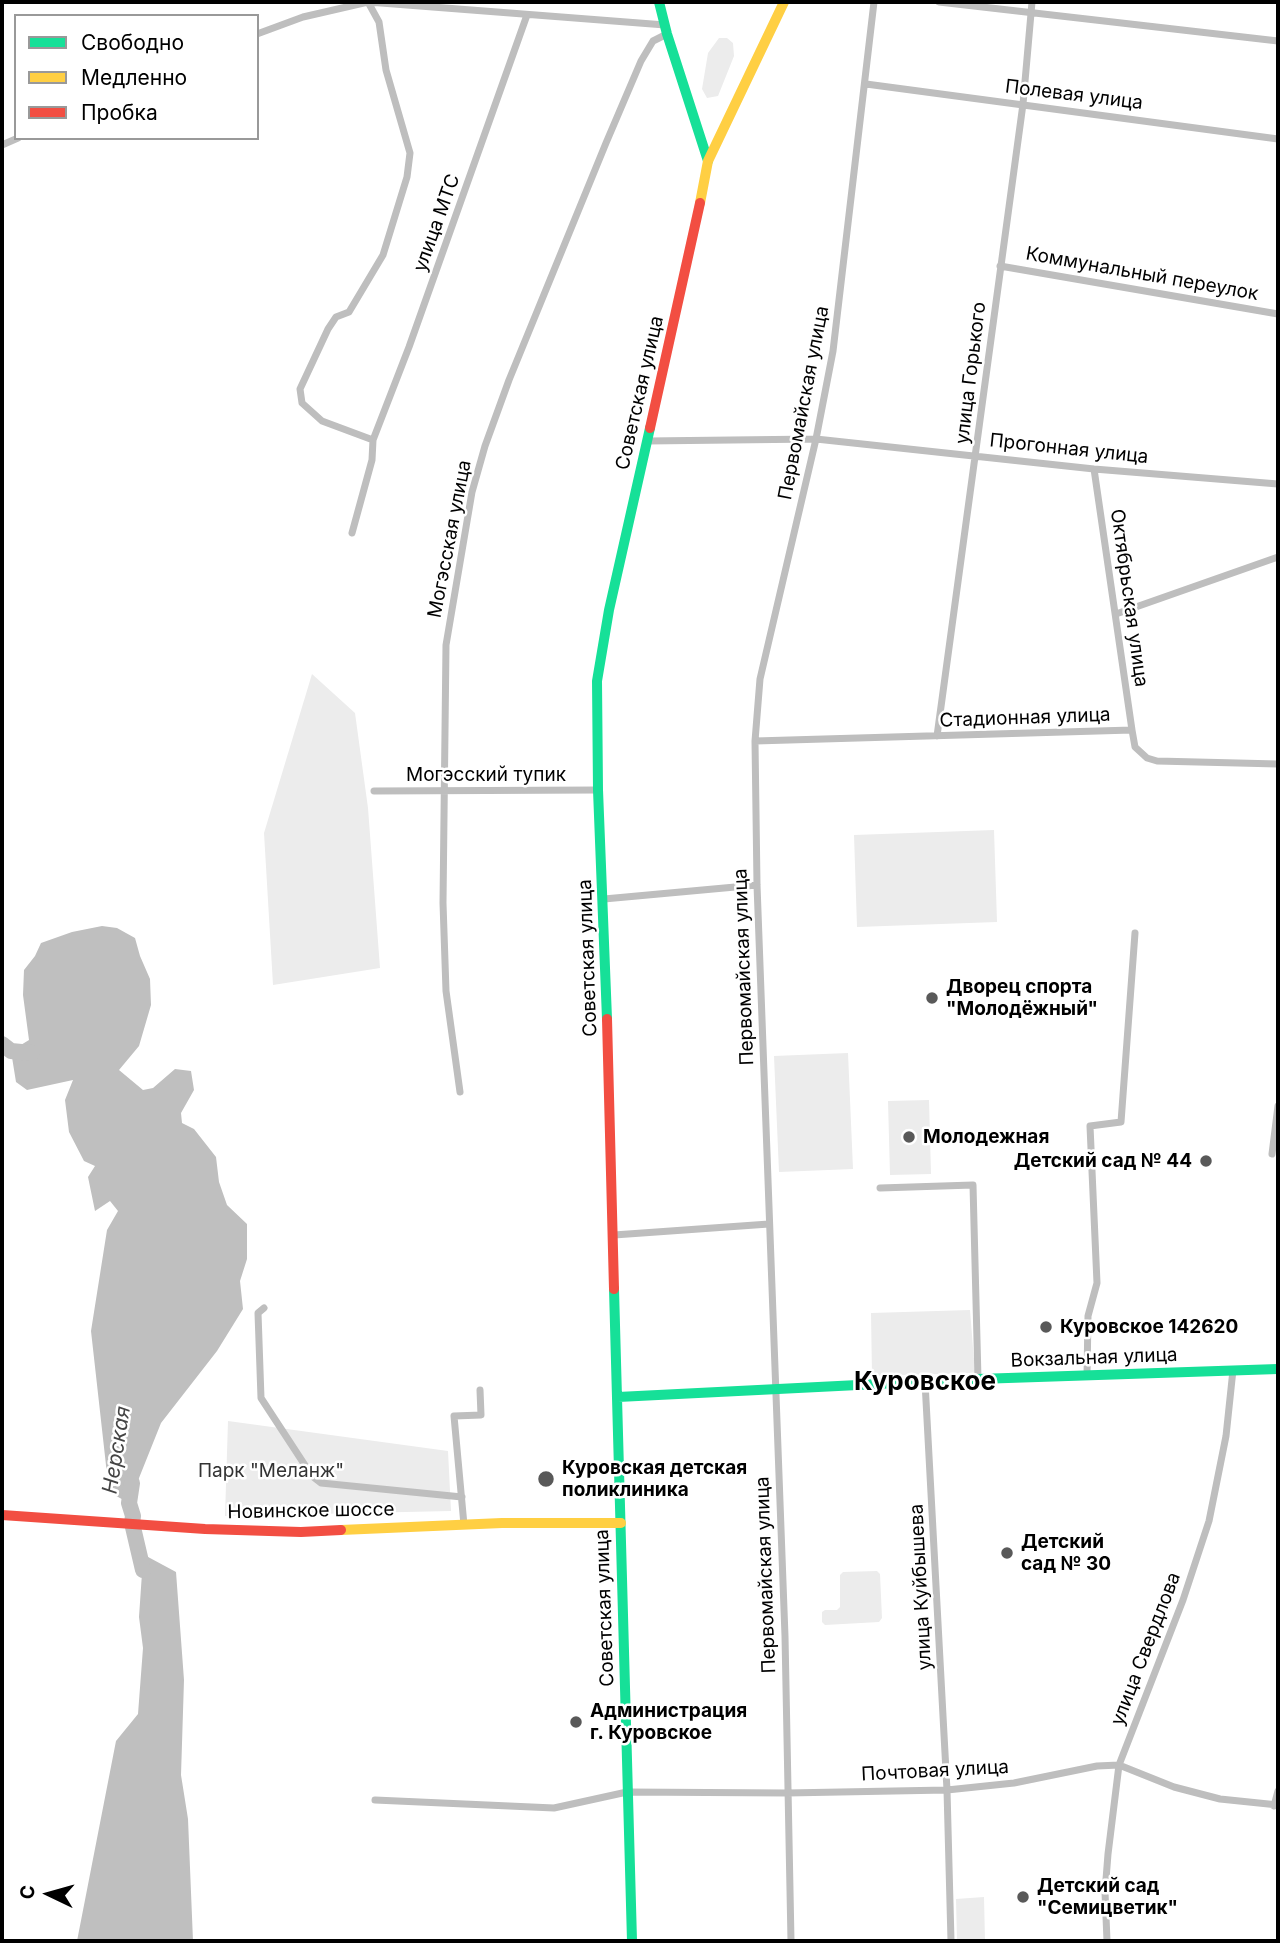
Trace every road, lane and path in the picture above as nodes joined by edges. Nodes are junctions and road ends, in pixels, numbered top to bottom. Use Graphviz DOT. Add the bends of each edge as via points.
graph roads {
  1 [pos="368,2"];
  2 [pos="659,2"];
  3 [pos="784,2"];
  4 [pos="874,2"];
  5 [pos="939,2"];
  6 [pos="1032,2"];
  7 [pos="474,6"];
  8 [pos="1030,13"];
  9 [pos="527,15"];
  10 [pos="666,29"];
  11 [pos="259,33"];
  12 [pos="1278,41"];
  13 [pos="866,84"];
  14 [pos="1023,104"];
  15 [pos="1278,139"];
  16 [pos="708,161"];
  17 [pos="1000,266"];
  18 [pos="1278,314"];
  19 [pos="816,439"];
  20 [pos="373,440"];
  21 [pos="647,441"];
  22 [pos="976,455"];
  23 [pos="1094,469"];
  24 [pos="1278,484"];
  25 [pos="352,533"];
  26 [pos="1278,557"];
  27 [pos="1116,614"];
  28 [pos="1132,730"];
  29 [pos="937,737"];
  30 [pos="755,741"];
  31 [pos="1278,764"];
  32 [pos="444,790"];
  33 [pos="598,790"];
  34 [pos="374,791"];
  35 [pos="757,885"];
  36 [pos="604,899"];
  37 [pos="1135,933"];
  38 [pos="460,1092"];
  39 [pos="1278,1106"];
  40 [pos="1272,1154"];
  41 [pos="880,1188"];
  42 [pos="769,1224"];
  43 [pos="614,1234"];
  44 [pos="264,1308"];
  45 [pos="1278,1368"];
  46 [pos="1233,1370"];
  47 [pos="1087,1376"];
  48 [pos="978,1379"];
  49 [pos="925,1382"];
  50 [pos="480,1390"];
  51 [pos="775,1391"];
  52 [pos="618,1397"];
  53 [pos="462,1497"];
  54 [pos="2,1515"];
  55 [pos="621,1523"];
  56 [pos="464,1525"];
  57 [pos="1119,1765"];
  58 [pos="947,1790"];
  59 [pos="1278,1791"];
  60 [pos="627,1792"];
  61 [pos="788,1793"];
  62 [pos="375,1800"];
  63 [pos="1276,1805"];
  64 [pos="632,1941"];
  65 [pos="791,1941"];
  66 [pos="951,1941"];
  67 [pos="1107,1941"];
  1 -- 7 [label="street"];
  1 -- 11 [label="street" via="303,17"];
  1 -- 20 [label="street" via="379,22 386,70 410,153 407,177 383,255 349,312 336,317 328,329 300,389 302,402 322,421"];
  2 -- 10 [label="street"];
  3 -- 16 [label="street, Советская улица"];
  4 -- 13 [label="street, Первомайская улица"];
  5 -- 8 [label="street"];
  6 -- 8 [label="street, улица Горького"];
  7 -- 9 [label="street"];
  8 -- 12 [label="street"];
  8 -- 14 [label="street, улица Горького"];
  9 -- 10 [label="street"];
  9 -- 20 [label="street, улица МТС"];
  10 -- 16 [label="street"];
  10 -- 32 [label="street, Могэсская улица" via="641,61 485,446 472,492 446,645"];
  13 -- 14 [label="street, Полевая улица"];
  13 -- 19 [label="street, Первомайская улица" via="834,351"];
  14 -- 15 [label="street, Полевая улица"];
  14 -- 17 [label="street, улица Горького"];
  16 -- 21 [label="street, Советская улица"];
  17 -- 18 [label="street, Коммунальный переулок"];
  17 -- 22 [label="street, улица Горького"];
  19 -- 21 [label="street, Прогонная улица"];
  19 -- 22 [label="street, Прогонная улица"];
  19 -- 30 [label="street, Первомайская улица" via="760,679"];
  20 -- 25 [label="street, улица МТС"];
  21 -- 33 [label="street, Советская улица" via="597,681"];
  22 -- 23 [label="street, Прогонная улица"];
  22 -- 29 [label="street, улица Горького"];
  23 -- 24 [label="street, Прогонная улица"];
  23 -- 27 [label="street, Октябрьская улица"];
  26 -- 27 [label="street"];
  27 -- 28 [label="street, Октябрьская улица"];
  28 -- 29 [label="street, Стадионная улица"];
  28 -- 31 [label="street, Стадионная улица" via="1135,747 1157,761"];
  29 -- 30 [label="street, Стадионная улица"];
  30 -- 35 [label="street, Первомайская улица"];
  32 -- 33 [label="street, Могэсский тупик"];
  32 -- 34 [label="street, Могэсский тупик"];
  32 -- 38 [label="street, Могэсская улица" via="446,991"];
  33 -- 36 [label="street, Советская улица"];
  35 -- 36 [label="street"];
  35 -- 42 [label="street, Первомайская улица"];
  36 -- 43 [label="street, Советская улица"];
  37 -- 47 [label="street" via="1121,1122 1090,1126 1097,1283 1088,1316"];
  39 -- 40 [label="street"];
  41 -- 48 [label="street" via="973,1185"];
  42 -- 43 [label="street"];
  42 -- 51 [label="street, Первомайская улица"];
  43 -- 52 [label="street, Советская улица"];
  44 -- 53 [label="street" via="258,1313 261,1398 312,1476 321,1483"];
  45 -- 46 [label="street, Вокзальная улица"];
  46 -- 47 [label="street, Вокзальная улица"];
  46 -- 57 [label="street, улица Свердлова" via="1209,1521"];
  47 -- 48 [label="street, Вокзальная улица"];
  48 -- 49 [label="street, Вокзальная улица"];
  49 -- 51 [label="street, Вокзальная улица"];
  49 -- 58 [label="street, улица Куйбышева"];
  50 -- 53 [label="street" via="481,1415 454,1416"];
  51 -- 52 [label="street, Вокзальная улица"];
  51 -- 61 [label="street, Первомайская улица"];
  52 -- 55 [label="street, Советская улица"];
  53 -- 56 [label="street"];
  54 -- 56 [label="street, Новинское шоссе" via="302,1532"];
  55 -- 56 [label="street, Новинское шоссе"];
  55 -- 60 [label="street, Советская улица"];
  57 -- 58 [label="street, Почтовая улица"];
  57 -- 63 [label="street, Почтовая улица" via="1220,1799"];
  57 -- 67 [label="street, улица Свердлова" via="1105,1892"];
  58 -- 61 [label="street, Почтовая улица"];
  58 -- 66 [label="street, улица Куйбышева"];
  59 -- 63 [label="street"];
  60 -- 61 [label="street, Почтовая улица"];
  60 -- 62 [label="street, Почтовая улица" via="554,1808"];
  60 -- 64 [label="street, Советская улица"];
  61 -- 65 [label="street, Первомайская улица"];
}
